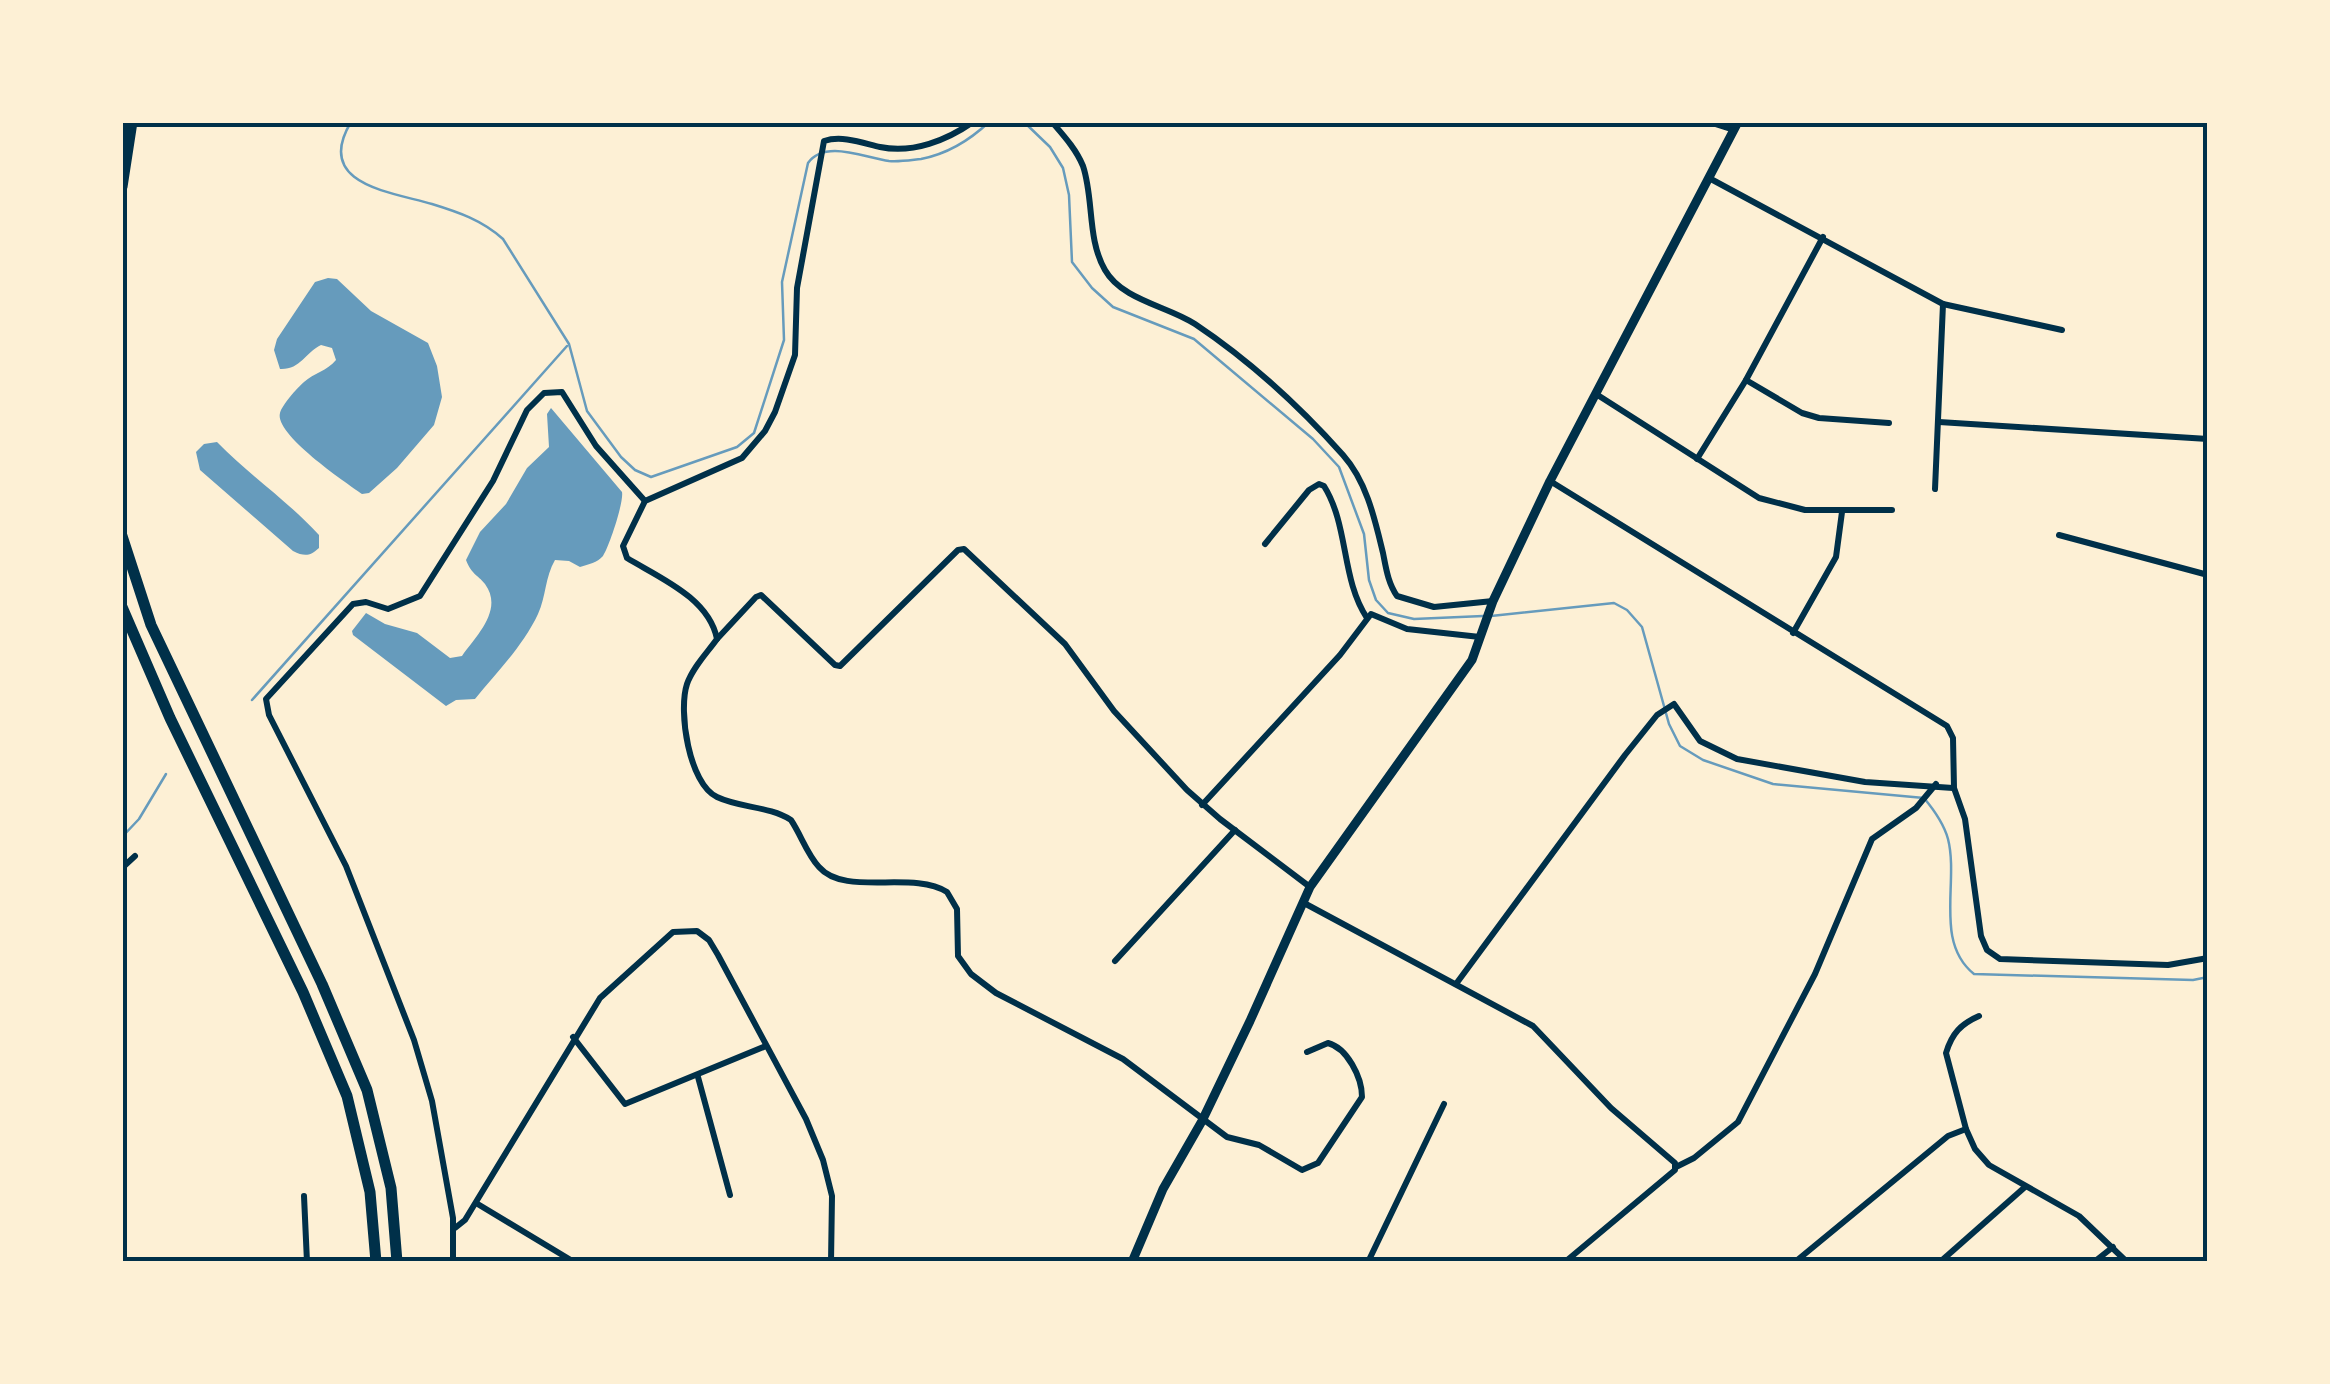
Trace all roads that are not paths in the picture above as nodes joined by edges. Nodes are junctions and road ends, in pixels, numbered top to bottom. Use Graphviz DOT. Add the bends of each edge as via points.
graph roads {
  1 [pos="132,122"];
  2 [pos="973,122"];
  3 [pos="1052,122"];
  4 [pos="1709,122"];
  5 [pos="1736,126"];
  6 [pos="1709,178"];
  7 [pos="122,187"];
  8 [pos="1823,237"];
  9 [pos="1943,304"];
  10 [pos="2062,330"];
  11 [pos="1746,380"];
  12 [pos="1596,394"];
  13 [pos="1939,422"];
  14 [pos="1889,423"];
  15 [pos="2208,438"];
  16 [pos="1697,459"];
  17 [pos="1550,482"];
  18 [pos="1935,488"];
  19 [pos="645,501"];
  20 [pos="1892,510"];
  21 [pos="1842,512"];
  22 [pos="2059,535"];
  23 [pos="122,536"];
  24 [pos="1265,544"];
  25 [pos="2208,575"];
  26 [pos="1492,604"];
  27 [pos="122,607"];
  28 [pos="1370,615"];
  29 [pos="1793,633"];
  30 [pos="1482,638"];
  31 [pos="718,639"];
  32 [pos="1936,784"];
  33 [pos="1954,788"];
  34 [pos="1202,804"];
  35 [pos="1234,830"];
  36 [pos="134,856"];
  37 [pos="122,868"];
  38 [pos="1310,887"];
  39 [pos="1304,904"];
  40 [pos="2208,958"];
  41 [pos="1115,961"];
  42 [pos="1456,984"];
  43 [pos="1979,1016"];
  44 [pos="574,1037"];
  45 [pos="766,1046"];
  46 [pos="1308,1052"];
  47 [pos="698,1076"];
  48 [pos="1444,1104"];
  49 [pos="1202,1121"];
  50 [pos="1966,1129"];
  51 [pos="1676,1167"];
  52 [pos="2026,1186"];
  53 [pos="730,1195"];
  54 [pos="304,1196"];
  55 [pos="476,1202"];
  56 [pos="454,1228"];
  57 [pos="2113,1247"];
  58 [pos="307,1262"];
  59 [pos="376,1262"];
  60 [pos="397,1262"];
  61 [pos="454,1262"];
  62 [pos="574,1262"];
  63 [pos="831,1262"];
  64 [pos="1132,1262"];
  65 [pos="1368,1262"];
  66 [pos="1565,1262"];
  67 [pos="1795,1262"];
  68 [pos="1940,1262"];
  69 [pos="2094,1262"];
  70 [pos="2127,1262"];
  1 -- 7 [label="highway"];
  2 -- 19 [label="street" via="910,148 830,138 824,143 797,288 795,355 775,412 742,458"];
  3 -- 26 [label="street" via="1082,165 1105,271 1126,291 1221,344 1346,458 1374,517 1397,596 1434,607"];
  4 -- 5 [label="street"];
  5 -- 6 [label="street"];
  6 -- 8 [label="street"];
  6 -- 12 [label="street"];
  8 -- 9 [label="street"];
  8 -- 11 [label="street"];
  9 -- 10 [label="street"];
  9 -- 13 [label="street"];
  11 -- 14 [label="street" via="1802,413"];
  11 -- 16 [label="street"];
  12 -- 16 [label="street"];
  12 -- 17 [label="street"];
  13 -- 15 [label="street"];
  13 -- 18 [label="street"];
  16 -- 21 [label="street" via="1767,502"];
  17 -- 26 [label="street"];
  17 -- 29 [label="street"];
  19 -- 31 [label="street" via="622,546 624,556 694,601"];
  19 -- 56 [label="street" via="596,446 562,392 544,393 420,596 388,609 353,604 266,699 394,980 432,1101"];
  20 -- 21 [label="street"];
  21 -- 29 [label="street" via="1836,557"];
  22 -- 25 [label="street"];
  23 -- 60 [label="highway" via="151,625 367,1090 391,1188"];
  24 -- 28 [label="street" via="1309,490 1324,486 1356,602"];
  26 -- 30 [label="street"];
  27 -- 59 [label="highway" via="347,1096 370,1192"];
  28 -- 30 [label="street" via="1407,628"];
  28 -- 34 [label="street"];
  29 -- 33 [label="street" via="1947,726"];
  30 -- 38 [label="street"];
  31 -- 34 [label="street" via="761,596 840,666 966,550 1065,644 1114,711"];
  31 -- 49 [label="street" via="690,674 683,703 689,749 706,790 786,817 818,866 836,879 922,882 947,892 957,909 958,956 971,974 1122,1059"];
  32 -- 33 [label="street"];
  32 -- 42 [label="street" via="1865,782 1738,759 1700,741 1671,705 1571,824"];
  32 -- 51 [label="street" via="1872,840 1815,974 1738,1122"];
  33 -- 40 [label="street" via="1965,819 1984,946 1995,957 2168,965"];
  34 -- 35 [label="street"];
  35 -- 38 [label="street"];
  35 -- 41 [label="street"];
  36 -- 37 [label="street"];
  38 -- 39 [label="street"];
  39 -- 42 [label="street"];
  39 -- 49 [label="street"];
  42 -- 51 [label="street" via="1534,1026"];
  43 -- 50 [label="street" via="1961,1024 1946,1053"];
  44 -- 45 [label="street" via="618,980 665,937 688,929 709,940"];
  44 -- 47 [label="street" via="625,1104"];
  44 -- 55 [label="street"];
  45 -- 47 [label="street"];
  45 -- 63 [label="street" via="823,1160 832,1196"];
  46 -- 49 [label="street" via="1333,1042 1362,1090 1311,1168 1302,1170"];
  47 -- 53 [label="street"];
  48 -- 65 [label="street"];
  49 -- 64 [label="street"];
  50 -- 52 [label="street" via="1990,1165"];
  50 -- 67 [label="street" via="1948,1136"];
  51 -- 66 [label="street"];
  52 -- 57 [label="street" via="2079,1216"];
  52 -- 68 [label="street"];
  54 -- 58 [label="street"];
  55 -- 56 [label="street"];
  55 -- 62 [label="street"];
  56 -- 61 [label="street"];
  57 -- 69 [label="street"];
  57 -- 70 [label="street"];
}
